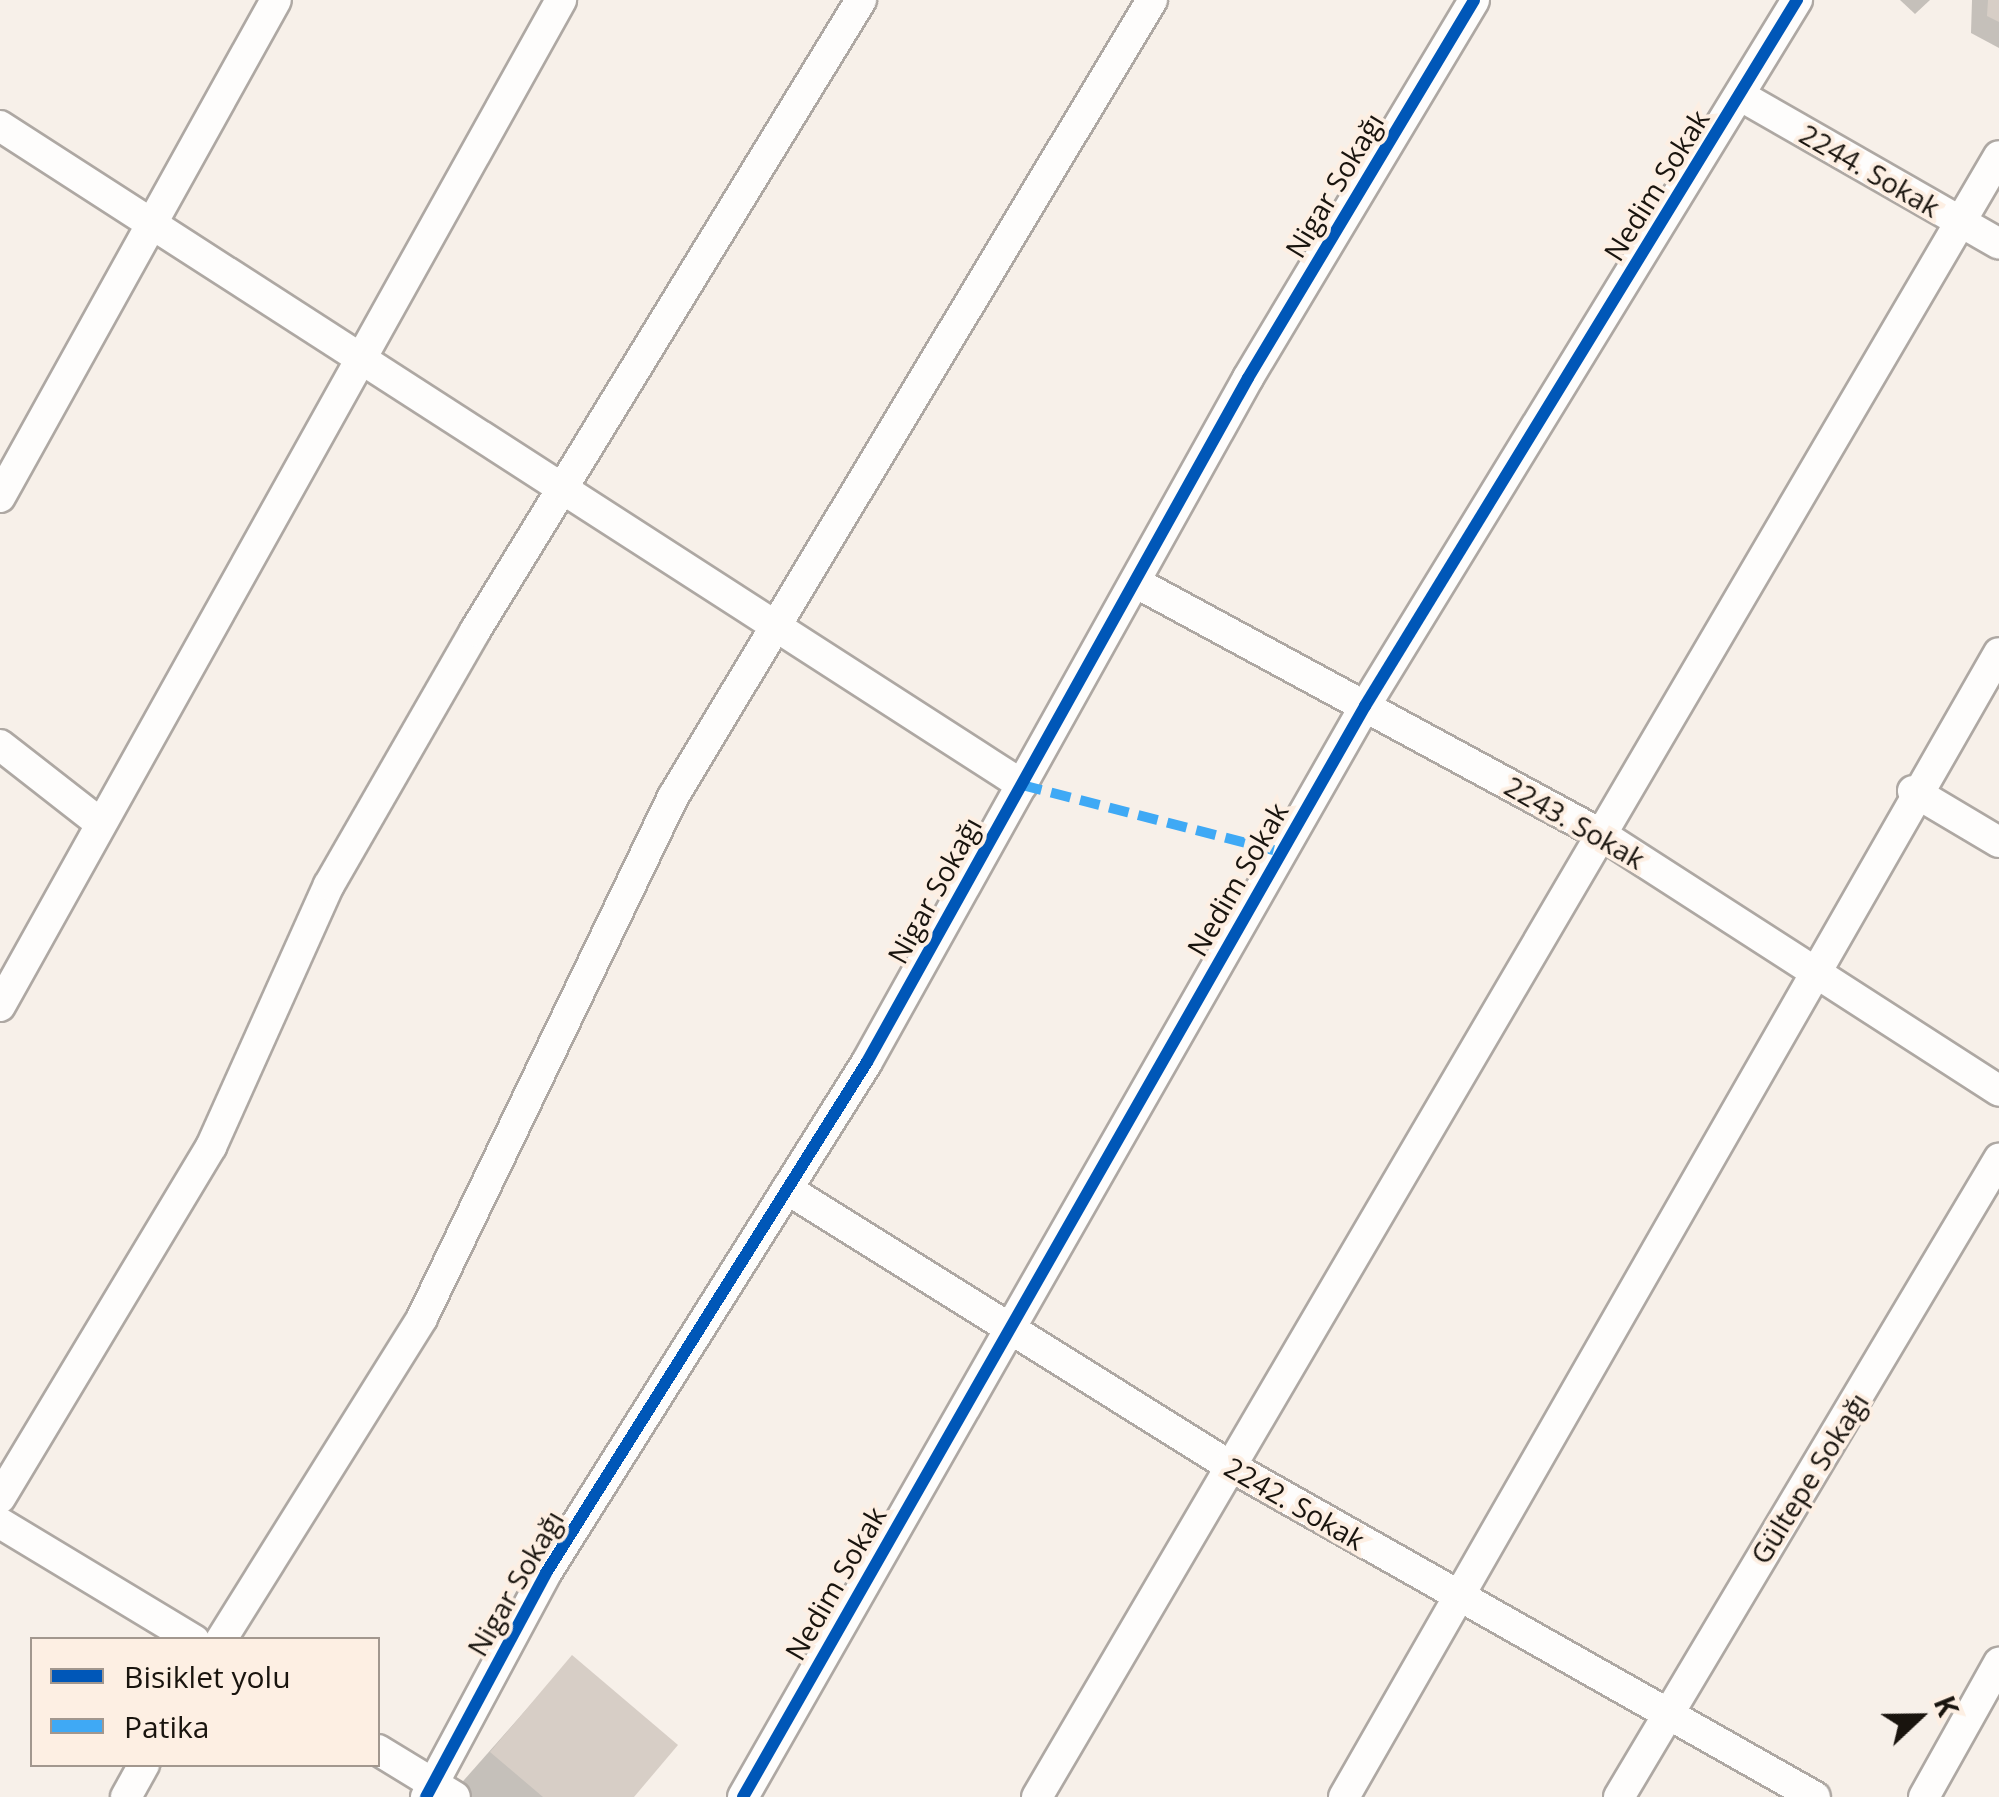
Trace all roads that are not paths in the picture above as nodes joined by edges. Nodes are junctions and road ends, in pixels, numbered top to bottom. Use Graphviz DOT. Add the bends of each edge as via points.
graph roads {
  1 [pos="276,0"];
  2 [pos="562,0"];
  3 [pos="861,0"];
  4 [pos="1152,0"];
  5 [pos="1474,0"];
  6 [pos="1797,0"];
  7 [pos="1741,96"];
  8 [pos="0,126"];
  9 [pos="1999,156"];
  10 [pos="1962,222"];
  11 [pos="152,224"];
  12 [pos="1999,244"];
  13 [pos="359,357"];
  14 [pos="563,489"];
  15 [pos="0,498"];
  16 [pos="1134,582"];
  17 [pos="776,626"];
  18 [pos="1999,652"];
  19 [pos="1366,706"];
  20 [pos="0,745"];
  21 [pos="1022,784"];
  22 [pos="1913,791"];
  23 [pos="100,823"];
  24 [pos="1604,836"];
  25 [pos="1999,842"];
  26 [pos="1813,968"];
  27 [pos="0,1006"];
  28 [pos="1999,1091"];
  29 [pos="1999,1159"];
  30 [pos="787,1189"];
  31 [pos="1010,1328"];
  32 [pos="1230,1466"];
  33 [pos="0,1498"];
  34 [pos="0,1522"];
  35 [pos="1457,1598"];
  36 [pos="189,1637"];
  37 [pos="223,1637"];
  38 [pos="1999,1663"];
  39 [pos="1666,1709"];
  40 [pos="380,1751"];
  41 [pos="142,1767"];
  42 [pos="438,1792"];
  43 [pos="126,1797"];
  44 [pos="743,1797"];
  45 [pos="1037,1797"];
  46 [pos="1344,1797"];
  47 [pos="1619,1797"];
  48 [pos="1815,1797"];
  49 [pos="1924,1797"];
  1 -- 11 [label="street"];
  2 -- 13 [label="street"];
  3 -- 14 [label="street"];
  4 -- 17 [label="street"];
  5 -- 16 [label="street, Nigar Sokağı"];
  6 -- 7 [label="street, Nedim Sokak"];
  7 -- 10 [label="street, 2244. Sokak"];
  7 -- 19 [label="street, Nedim Sokak"];
  8 -- 11 [label="street"];
  9 -- 10 [label="street"];
  10 -- 12 [label="street, 2244. Sokak"];
  10 -- 24 [label="street"];
  11 -- 13 [label="street"];
  11 -- 15 [label="street"];
  13 -- 14 [label="street"];
  13 -- 23 [label="street"];
  14 -- 17 [label="street"];
  14 -- 33 [label="street" via="329,885 211,1147"];
  16 -- 19 [label="street, 2243. Sokak"];
  16 -- 21 [label="street, Nigar Sokağı"];
  17 -- 21 [label="street"];
  17 -- 37 [label="street" via="673,796 422,1318"];
  18 -- 22 [label="street"];
  19 -- 24 [label="street, 2243. Sokak"];
  19 -- 31 [label="street, Nedim Sokak"];
  20 -- 23 [label="street"];
  21 -- 30 [label="street, Nigar Sokağı"];
  22 -- 25 [label="street"];
  22 -- 26 [label="street"];
  23 -- 27 [label="street"];
  24 -- 26 [label="street, 2243. Sokak"];
  24 -- 32 [label="street"];
  26 -- 28 [label="street, 2243. Sokak"];
  26 -- 35 [label="street"];
  29 -- 39 [label="street, Gültepe Sokağı"];
  30 -- 31 [label="street, 2242. Sokak"];
  30 -- 42 [label="street, Nigar Sokağı" via="546,1573"];
  31 -- 32 [label="street, 2242. Sokak"];
  31 -- 44 [label="street, Nedim Sokak"];
  32 -- 35 [label="street, 2242. Sokak"];
  32 -- 45 [label="street"];
  34 -- 36 [label="street"];
  35 -- 39 [label="street, 2242. Sokak"];
  35 -- 46 [label="street"];
  38 -- 49 [label="street"];
  39 -- 47 [label="street, Gültepe Sokağı"];
  39 -- 48 [label="street, 2242. Sokak"];
  40 -- 42 [label="street"];
  41 -- 43 [label="street"];
}
